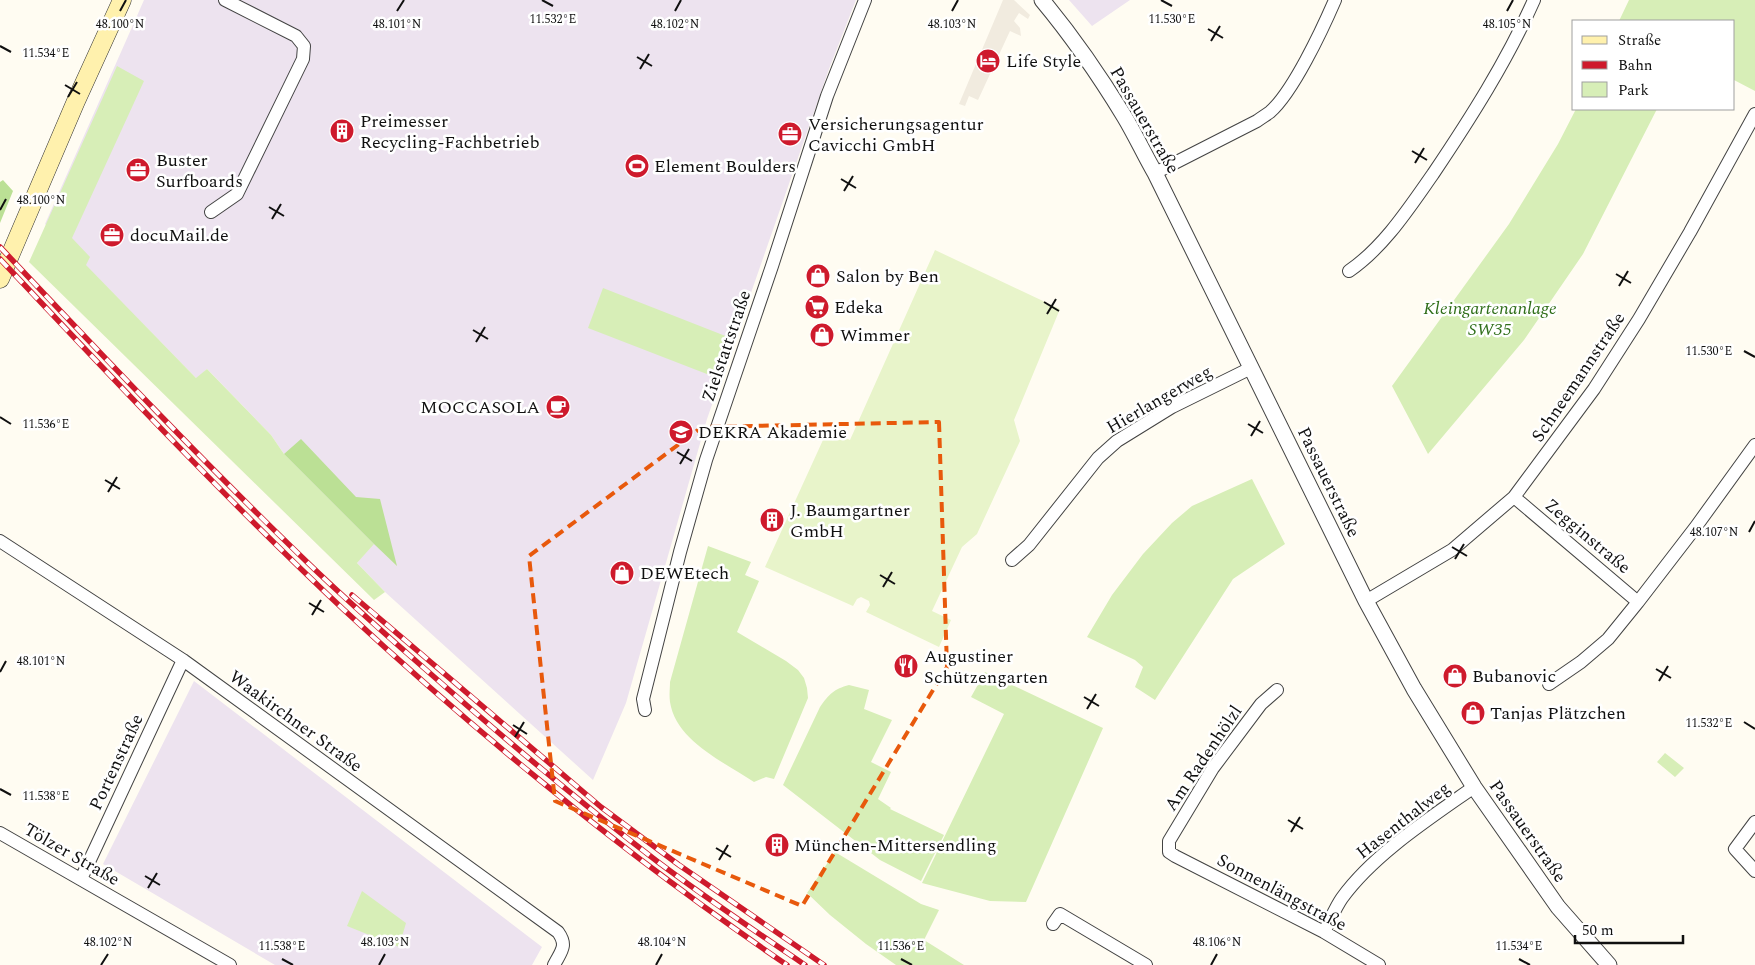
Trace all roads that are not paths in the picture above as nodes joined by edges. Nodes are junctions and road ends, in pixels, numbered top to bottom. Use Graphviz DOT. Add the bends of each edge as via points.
graph roads {
  1 [pos="122,0"];
  2 [pos="226,0"];
  3 [pos="865,0"];
  4 [pos="1042,0"];
  5 [pos="1335,0"];
  6 [pos="1534,0"];
  7 [pos="1755,114"];
  8 [pos="1155,173"];
  9 [pos="210,212"];
  10 [pos="1349,271"];
  11 [pos="0,279"];
  12 [pos="1251,368"];
  13 [pos="1755,445"];
  14 [pos="1514,497"];
  15 [pos="0,541"];
  16 [pos="1012,560"];
  17 [pos="1366,601"];
  18 [pos="1638,602"];
  19 [pos="183,660"];
  20 [pos="1549,684"];
  21 [pos="1277,690"];
  22 [pos="645,710"];
  23 [pos="1474,787"];
  24 [pos="1755,822"];
  25 [pos="0,833"];
  26 [pos="1169,852"];
  27 [pos="1755,871"];
  28 [pos="81,879"];
  29 [pos="1053,924"];
  30 [pos="1324,932"];
  31 [pos="230,965"];
  32 [pos="554,965"];
  33 [pos="1146,965"];
  34 [pos="1379,965"];
  35 [pos="1609,965"];
  1 -- 11 [label="main road"];
  2 -- 9 [label="street" via="296,36 304,46 303,59 237,194"];
  3 -- 22 [label="street, Zielstattstraße" via="827,96 706,460 645,690"];
  4 -- 8 [label="street, Passauerstraße" via="1125,117"];
  5 -- 8 [label="street" via="1307,57 1284,96 1270,111"];
  6 -- 10 [label="street" via="1524,23 1445,156 1385,238"];
  7 -- 14 [label="street, Schneemannstraße" via="1639,319 1594,389"];
  8 -- 12 [label="street, Passauerstraße"];
  12 -- 16 [label="street, Hierlangerweg" via="1172,407 1117,441 1098,458 1029,545"];
  12 -- 17 [label="street, Passauerstraße"];
  13 -- 18 [label="street"];
  14 -- 17 [label="street, Schneemannstraße" via="1452,550"];
  14 -- 18 [label="street, Zegginstraße"];
  15 -- 19 [label="street, Waakirchner Straße"];
  17 -- 23 [label="street, Passauerstraße" via="1414,689"];
  18 -- 20 [label="street" via="1608,639"];
  19 -- 28 [label="street, Portenstraße"];
  19 -- 32 [label="street, Waakirchner Straße" via="558,932 564,940"];
  21 -- 26 [label="street, Am Radenhölzl" via="1261,704 1213,768 1169,841"];
  23 -- 30 [label="street, Hasenthalweg" via="1391,848 1364,873 1341,899"];
  23 -- 35 [label="street, Passauerstraße" via="1558,907"];
  24 -- 27 [label="street" via="1735,849"];
  25 -- 28 [label="street, Tölzer Straße"];
  26 -- 30 [label="street, Sonnenlängstraße"];
  28 -- 31 [label="street, Tölzer Straße"];
  29 -- 33 [label="street" via="1060,914"];
  30 -- 34 [label="street, Sonnenlängstraße"];
}
